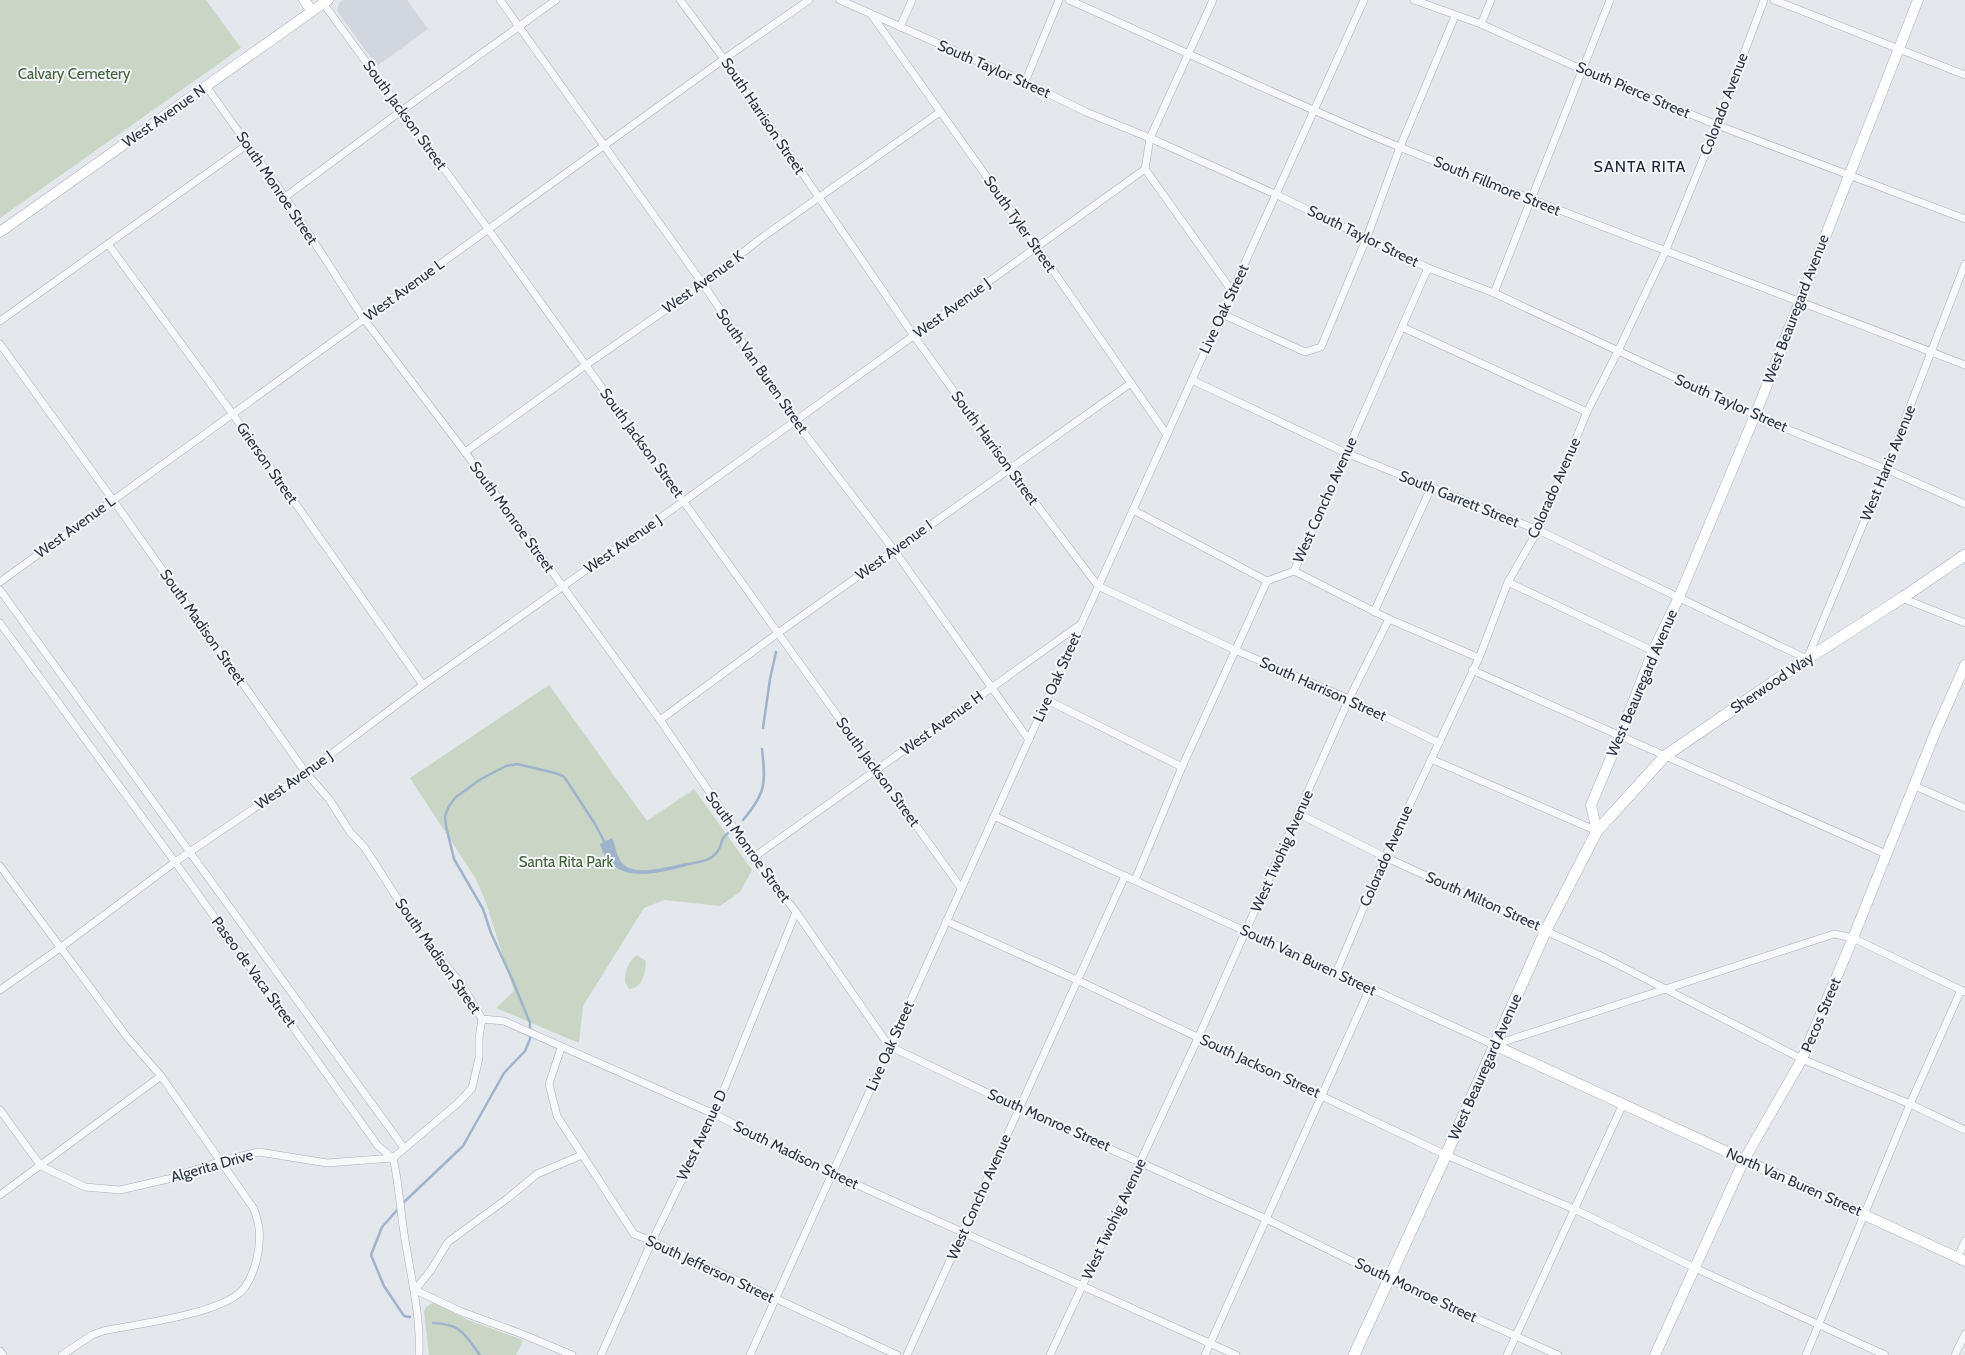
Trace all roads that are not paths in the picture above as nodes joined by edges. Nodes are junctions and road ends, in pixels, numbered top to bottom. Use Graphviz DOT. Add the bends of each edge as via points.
graph roads {
  1 [pos="304,0"];
  2 [pos="500,0"];
  3 [pos="556,0"];
  4 [pos="680,0"];
  5 [pos="809,0"];
  6 [pos="840,0"];
  7 [pos="912,0"];
  8 [pos="1059,0"];
  9 [pos="1069,0"];
  10 [pos="1213,0"];
  11 [pos="1364,0"];
  12 [pos="1414,0"];
  13 [pos="1492,0"];
  14 [pos="1610,0"];
  15 [pos="1764,0"];
  16 [pos="1774,0"];
  17 [pos="1918,0"];
  18 [pos="324,1"];
  19 [pos="312,11"];
  20 [pos="871,14"];
  21 [pos="1455,16"];
  22 [pos="1481,24"];
  23 [pos="519,26"];
  24 [pos="900,27"];
  25 [pos="1898,50"];
  26 [pos="1190,54"];
  27 [pos="724,59"];
  28 [pos="1583,70"];
  29 [pos="1965,75"];
  30 [pos="1025,82"];
  31 [pos="206,86"];
  32 [pos="1314,110"];
  33 [pos="401,111"];
  34 [pos="940,112"];
  35 [pos="1717,125"];
  36 [pos="1150,138"];
  37 [pos="248,144"];
  38 [pos="603,146"];
  39 [pos="1400,147"];
  40 [pos="1145,169"];
  41 [pos="1848,176"];
  42 [pos="1277,194"];
  43 [pos="285,197"];
  44 [pos="818,197"];
  45 [pos="1530,199"];
  46 [pos="1965,220"];
  47 [pos="488,229"];
  48 [pos="0,232"];
  49 [pos="1367,238"];
  50 [pos="108,244"];
  51 [pos="1036,246"];
  52 [pos="1665,252"];
  53 [pos="1965,264"];
  54 [pos="1428,268"];
  55 [pos="702,284"];
  56 [pos="1232,290"];
  57 [pos="1494,293"];
  58 [pos="1800,301"];
  59 [pos="1222,314"];
  60 [pos="364,319"];
  61 [pos="0,321"];
  62 [pos="1402,327"];
  63 [pos="914,336"];
  64 [pos="0,344"];
  65 [pos="1618,351"];
  66 [pos="1932,353"];
  67 [pos="586,364"];
  68 [pos="1965,365"];
  69 [pos="1192,380"];
  70 [pos="1131,383"];
  71 [pos="1587,412"];
  72 [pos="232,413"];
  73 [pos="1756,414"];
  74 [pos="795,420"];
  75 [pos="1167,435"];
  76 [pos="465,452"];
  77 [pos="1346,453"];
  78 [pos="1009,468"];
  79 [pos="1886,469"];
  80 [pos="1432,488"];
  81 [pos="113,500"];
  82 [pos="684,502"];
  83 [pos="1965,504"];
  84 [pos="1133,510"];
  85 [pos="1538,530"];
  86 [pos="894,550"];
  87 [pos="1965,555"];
  88 [pos="1294,571"];
  89 [pos="1267,581"];
  90 [pos="0,582"];
  91 [pos="1508,582"];
  92 [pos="1098,586"];
  93 [pos="562,587"];
  94 [pos="0,590"];
  95 [pos="1679,597"];
  96 [pos="1902,598"];
  97 [pos="1374,612"];
  98 [pos="1389,619"];
  99 [pos="0,622"];
  100 [pos="1081,623"];
  101 [pos="1965,623"];
  102 [pos="778,633"];
  103 [pos="1235,650"];
  104 [pos="1653,651"];
  105 [pos="1479,658"];
  106 [pos="1807,659"];
  107 [pos="1965,665"];
  108 [pos="1472,670"];
  109 [pos="423,685"];
  110 [pos="992,687"];
  111 [pos="1349,699"];
  112 [pos="1047,700"];
  113 [pos="660,720"];
  114 [pos="1620,736"];
  115 [pos="1028,740"];
  116 [pos="1439,743"];
  117 [pos="1665,756"];
  118 [pos="1431,760"];
  119 [pos="1182,767"];
  120 [pos="877,770"];
  121 [pos="306,774"];
  122 [pos="1915,786"];
  123 [pos="1965,808"];
  124 [pos="1298,814"];
  125 [pos="994,816"];
  126 [pos="1597,832"];
  127 [pos="189,852"];
  128 [pos="1886,854"];
  129 [pos="754,857"];
  130 [pos="1385,857"];
  131 [pos="175,862"];
  132 [pos="0,866"];
  133 [pos="1125,876"];
  134 [pos="1134,880"];
  135 [pos="961,888"];
  136 [pos="796,912"];
  137 [pos="946,921"];
  138 [pos="1546,930"];
  139 [pos="1246,932"];
  140 [pos="1853,938"];
  141 [pos="60,948"];
  142 [pos="1336,972"];
  143 [pos="1077,980"];
  144 [pos="1370,988"];
  145 [pos="1667,989"];
  146 [pos="0,990"];
  147 [pos="1963,991"];
  148 [pos="482,1019"];
  149 [pos="1198,1038"];
  150 [pos="890,1046"];
  151 [pos="1494,1046"];
  152 [pos="561,1048"];
  153 [pos="1802,1058"];
  154 [pos="161,1076"];
  155 [pos="1322,1095"];
  156 [pos="1623,1104"];
  157 [pos="1910,1104"];
  158 [pos="1020,1108"];
  159 [pos="0,1110"];
  160 [pos="714,1114"];
  161 [pos="1965,1130"];
  162 [pos="404,1148"];
  163 [pos="582,1155"];
  164 [pos="1446,1155"];
  165 [pos="393,1158"];
  166 [pos="1744,1160"];
  167 [pos="221,1161"];
  168 [pos="1142,1161"];
  169 [pos="40,1166"];
  170 [pos="833,1174"];
  171 [pos="0,1195"];
  172 [pos="1574,1209"];
  173 [pos="1865,1214"];
  174 [pos="1266,1219"];
  175 [pos="963,1232"];
  176 [pos="652,1241"];
  177 [pos="1965,1241"];
  178 [pos="1961,1259"];
  179 [pos="1695,1268"];
  180 [pos="1388,1279"];
  181 [pos="1083,1286"];
  182 [pos="415,1290"];
  183 [pos="775,1300"];
  184 [pos="1819,1325"];
  185 [pos="1965,1334"];
  186 [pos="1516,1336"];
  187 [pos="1210,1344"];
  188 [pos="0,1351"];
  189 [pos="3,1355"];
  190 [pos="62,1355"];
  191 [pos="419,1355"];
  192 [pos="572,1355"];
  193 [pos="601,1355"];
  194 [pos="750,1355"];
  195 [pos="897,1355"];
  196 [pos="907,1355"];
  197 [pos="1050,1355"];
  198 [pos="1205,1355"];
  199 [pos="1236,1355"];
  200 [pos="1354,1355"];
  201 [pos="1507,1355"];
  202 [pos="1558,1355"];
  203 [pos="1655,1355"];
  204 [pos="1806,1355"];
  205 [pos="1885,1355"];
  206 [pos="1955,1355"];
  1 -- 19 [label="street"];
  2 -- 23 [label="street, South Van Buren Street"];
  3 -- 23 [label="street"];
  4 -- 27 [label="street, South Harrison Street"];
  5 -- 27 [label="street, West Avenue L"];
  6 -- 20 [label="street, South Taylor Street"];
  7 -- 24 [label="street"];
  8 -- 30 [label="street"];
  9 -- 26 [label="street, South Fillmore Street"];
  10 -- 26 [label="street"];
  11 -- 32 [label="street, Live Oak Street"];
  12 -- 21 [label="street, South Pierce Street"];
  13 -- 22 [label="street"];
  14 -- 28 [label="street"];
  15 -- 35 [label="street, Colorado Avenue"];
  16 -- 25 [label="street"];
  17 -- 25 [label="street, West Beauregard Avenue"];
  18 -- 19 [label="street, West Avenue N"];
  18 -- 33 [label="street, South Jackson Street"];
  19 -- 31 [label="street, West Avenue N"];
  20 -- 24 [label="street, South Taylor Street"];
  20 -- 34 [label="street, South Tyler Street"];
  21 -- 22 [label="street, South Pierce Street"];
  21 -- 39 [label="street"];
  22 -- 28 [label="street, South Pierce Street"];
  23 -- 33 [label="street"];
  23 -- 38 [label="street, South Van Buren Street"];
  24 -- 30 [label="street, South Taylor Street"];
  25 -- 29 [label="street"];
  25 -- 41 [label="street, West Beauregard Avenue"];
  26 -- 32 [label="street, South Fillmore Street"];
  26 -- 36 [label="street"];
  27 -- 38 [label="street, West Avenue L"];
  27 -- 44 [label="street, South Harrison Street"];
  28 -- 35 [label="street, South Pierce Street"];
  28 -- 45 [label="street"];
  30 -- 36 [label="street, South Taylor Street"];
  31 -- 37 [label="street, South Monroe Street"];
  31 -- 48 [label="street, West Avenue N"];
  32 -- 39 [label="street, South Fillmore Street"];
  32 -- 42 [label="street, Live Oak Street"];
  33 -- 43 [label="street"];
  33 -- 47 [label="street, South Jackson Street"];
  34 -- 44 [label="street, West Avenue K"];
  34 -- 51 [label="street, South Tyler Street"];
  35 -- 41 [label="street, South Pierce Street"];
  35 -- 52 [label="street, Colorado Avenue"];
  36 -- 40 [label="street"];
  36 -- 42 [label="street, South Taylor Street"];
  37 -- 43 [label="street, South Monroe Street"];
  37 -- 50 [label="street"];
  38 -- 47 [label="street, West Avenue L"];
  38 -- 55 [label="street, South Van Buren Street"];
  39 -- 45 [label="street, South Fillmore Street"];
  39 -- 49 [label="street"];
  40 -- 51 [label="street, West Avenue J"];
  40 -- 56 [label="street"];
  41 -- 46 [label="street, South Pierce Street"];
  41 -- 58 [label="street, West Beauregard Avenue"];
  42 -- 49 [label="street, South Taylor Street"];
  42 -- 56 [label="street, Live Oak Street"];
  43 -- 60 [label="street, South Monroe Street"];
  44 -- 55 [label="street, West Avenue K"];
  44 -- 63 [label="street, South Harrison Street"];
  45 -- 52 [label="street, South Fillmore Street"];
  45 -- 57 [label="street"];
  47 -- 60 [label="street, West Avenue L"];
  47 -- 67 [label="street, South Jackson Street"];
  49 -- 54 [label="street, South Taylor Street"];
  49 -- 59 [label="street" via="1321,347 1305,352"];
  50 -- 61 [label="street"];
  50 -- 72 [label="street, Grierson Street"];
  51 -- 63 [label="street, West Avenue J"];
  51 -- 70 [label="street, South Tyler Street"];
  52 -- 58 [label="street, South Fillmore Street"];
  52 -- 65 [label="street, Colorado Avenue"];
  53 -- 66 [label="street, West Harris Avenue"];
  54 -- 57 [label="street, South Taylor Street"];
  54 -- 62 [label="street, West Concho Avenue"];
  55 -- 67 [label="street, West Avenue K"];
  55 -- 74 [label="street, South Van Buren Street"];
  56 -- 59 [label="street, Live Oak Street"];
  57 -- 65 [label="street, South Taylor Street"];
  58 -- 66 [label="street, South Fillmore Street"];
  58 -- 73 [label="street, West Beauregard Avenue"];
  59 -- 69 [label="street, Live Oak Street"];
  60 -- 72 [label="street, West Avenue L"];
  60 -- 76 [label="street, South Monroe Street"];
  62 -- 71 [label="street"];
  62 -- 77 [label="street, West Concho Avenue"];
  63 -- 74 [label="street, West Avenue J"];
  63 -- 78 [label="street, South Harrison Street"];
  64 -- 81 [label="street, South Madison Street"];
  65 -- 71 [label="street, Colorado Avenue"];
  65 -- 73 [label="street, South Taylor Street"];
  66 -- 68 [label="street, South Fillmore Street"];
  66 -- 79 [label="street, West Harris Avenue"];
  67 -- 76 [label="street, West Avenue K"];
  67 -- 82 [label="street, South Jackson Street"];
  69 -- 75 [label="street, Live Oak Street"];
  69 -- 77 [label="street, South Garrett Street"];
  70 -- 75 [label="street, South Tyler Street"];
  70 -- 78 [label="street, West Avenue I"];
  71 -- 85 [label="street, Colorado Avenue"];
  72 -- 81 [label="street, West Avenue L"];
  72 -- 109 [label="street, Grierson Street"];
  73 -- 79 [label="street, South Taylor Street"];
  73 -- 95 [label="street, West Beauregard Avenue"];
  74 -- 82 [label="street, West Avenue J"];
  74 -- 86 [label="street, South Van Buren Street"];
  75 -- 84 [label="street, Live Oak Street"];
  76 -- 93 [label="street, South Monroe Street"];
  77 -- 80 [label="street, South Garrett Street"];
  77 -- 88 [label="street, West Concho Avenue"];
  78 -- 86 [label="street, West Avenue I"];
  78 -- 92 [label="street, South Harrison Street"];
  79 -- 83 [label="street, South Taylor Street"];
  79 -- 106 [label="street, West Harris Avenue"];
  80 -- 85 [label="street, South Garrett Street"];
  80 -- 97 [label="street"];
  81 -- 90 [label="street, West Avenue L"];
  81 -- 121 [label="street, South Madison Street"];
  82 -- 93 [label="street, West Avenue J"];
  82 -- 102 [label="street, South Jackson Street"];
  84 -- 89 [label="street"];
  84 -- 92 [label="street, Live Oak Street"];
  85 -- 91 [label="street, Colorado Avenue"];
  85 -- 95 [label="street, South Garrett Street"];
  86 -- 102 [label="street, West Avenue I"];
  86 -- 110 [label="street, South Van Buren Street"];
  87 -- 96 [label="main road, Sherwood Way"];
  88 -- 89 [label="street, West Concho Avenue"];
  88 -- 97 [label="street"];
  89 -- 103 [label="street"];
  91 -- 104 [label="street"];
  91 -- 105 [label="street, Colorado Avenue"];
  92 -- 100 [label="street, Live Oak Street"];
  92 -- 103 [label="street, South Harrison Street"];
  93 -- 109 [label="street, West Avenue J"];
  93 -- 113 [label="street, South Monroe Street"];
  94 -- 127 [label="street, Paseo de Vaca Street"];
  95 -- 104 [label="street, West Beauregard Avenue"];
  95 -- 106 [label="street, South Garrett Street"];
  96 -- 101 [label="street"];
  96 -- 106 [label="main road, Sherwood Way"];
  97 -- 98 [label="street"];
  98 -- 105 [label="street"];
  98 -- 111 [label="street, West Twohig Avenue"];
  99 -- 131 [label="street, Paseo de Vaca Street"];
  100 -- 110 [label="street, West Avenue H"];
  100 -- 112 [label="street, Live Oak Street"];
  102 -- 113 [label="street, West Avenue I"];
  102 -- 120 [label="street, South Jackson Street"];
  103 -- 111 [label="street, South Harrison Street"];
  103 -- 119 [label="street"];
  104 -- 114 [label="street, West Beauregard Avenue"];
  105 -- 108 [label="street, Colorado Avenue"];
  106 -- 117 [label="main road, Sherwood Way"];
  107 -- 122 [label="street, Pecos Street"];
  108 -- 114 [label="street"];
  108 -- 116 [label="street, Colorado Avenue"];
  109 -- 121 [label="street, West Avenue J"];
  110 -- 115 [label="street, South Van Buren Street"];
  110 -- 120 [label="street, West Avenue H"];
  111 -- 116 [label="street, South Harrison Street"];
  111 -- 124 [label="street, West Twohig Avenue"];
  112 -- 115 [label="street, Live Oak Street"];
  112 -- 119 [label="street"];
  113 -- 129 [label="street, South Monroe Street"];
  114 -- 117 [label="street"];
  114 -- 126 [label="street, West Beauregard Avenue" via="1591,805"];
  115 -- 125 [label="street, Live Oak Street"];
  116 -- 118 [label="street, Colorado Avenue"];
  117 -- 126 [label="main road, Sherwood Way"];
  117 -- 128 [label="street"];
  118 -- 126 [label="street"];
  118 -- 130 [label="street, Colorado Avenue"];
  119 -- 134 [label="street"];
  120 -- 129 [label="street, West Avenue H"];
  120 -- 135 [label="street, South Jackson Street"];
  121 -- 127 [label="street, West Avenue J"];
  121 -- 148 [label="street, South Madison Street" via="365,848 415,926 462,985"];
  122 -- 123 [label="street"];
  122 -- 128 [label="street, Pecos Street"];
  124 -- 130 [label="street, South Milton Street"];
  124 -- 139 [label="street, West Twohig Avenue"];
  125 -- 133 [label="street, South Van Buren Street"];
  125 -- 135 [label="street, Live Oak Street"];
  126 -- 138 [label="main road, West Beauregard Avenue"];
  127 -- 131 [label="street, West Avenue J"];
  127 -- 162 [label="street, Paseo de Vaca Street"];
  128 -- 140 [label="street, Pecos Street"];
  129 -- 136 [label="street, South Monroe Street"];
  130 -- 138 [label="street, South Milton Street"];
  130 -- 142 [label="street, Colorado Avenue"];
  131 -- 141 [label="street, West Avenue J"];
  131 -- 165 [label="street, Paseo de Vaca Street" via="378,1146"];
  132 -- 141 [label="street"];
  133 -- 134 [label="street, South Van Buren Street"];
  133 -- 143 [label="street, West Concho Avenue"];
  134 -- 139 [label="street, South Van Buren Street"];
  135 -- 137 [label="street, Live Oak Street"];
  136 -- 150 [label="street, South Monroe Street"];
  136 -- 160 [label="street, West Avenue D"];
  137 -- 143 [label="street, South Jackson Street"];
  137 -- 150 [label="street, Live Oak Street"];
  138 -- 145 [label="street, South Milton Street"];
  138 -- 151 [label="main road, West Beauregard Avenue"];
  139 -- 142 [label="street, South Van Buren Street"];
  139 -- 149 [label="street, West Twohig Avenue"];
  140 -- 145 [label="street" via="1834,934"];
  140 -- 147 [label="street"];
  140 -- 153 [label="street, Pecos Street"];
  141 -- 146 [label="street, West Avenue J"];
  141 -- 154 [label="street" via="127,1037"];
  142 -- 144 [label="street, South Van Buren Street"];
  143 -- 149 [label="street, South Jackson Street"];
  143 -- 158 [label="street, West Concho Avenue"];
  144 -- 151 [label="street, South Van Buren Street"];
  144 -- 155 [label="street"];
  145 -- 151 [label="street"];
  145 -- 153 [label="street, South Milton Street"];
  147 -- 157 [label="street"];
  148 -- 152 [label="street, South Madison Street" via="504,1022"];
  148 -- 162 [label="street" via="479,1058 472,1088"];
  149 -- 155 [label="street, South Jackson Street"];
  149 -- 168 [label="street, West Twohig Avenue"];
  150 -- 158 [label="street, South Monroe Street"];
  150 -- 170 [label="street, Live Oak Street"];
  151 -- 156 [label="street, South Van Buren Street"];
  151 -- 164 [label="main road, West Beauregard Avenue"];
  152 -- 160 [label="street, South Madison Street"];
  152 -- 163 [label="street, South Jefferson Street" via="549,1084 557,1116"];
  153 -- 157 [label="street, South Milton Street"];
  153 -- 166 [label="street, Pecos Street"];
  154 -- 167 [label="street"];
  154 -- 169 [label="street"];
  155 -- 164 [label="street, South Jackson Street"];
  155 -- 174 [label="street"];
  156 -- 166 [label="street, North Van Buren Street"];
  156 -- 172 [label="street"];
  157 -- 161 [label="street, South Milton Street"];
  157 -- 173 [label="street"];
  158 -- 168 [label="street, South Monroe Street"];
  158 -- 175 [label="street, West Concho Avenue"];
  159 -- 169 [label="street"];
  160 -- 170 [label="street, South Madison Street"];
  160 -- 176 [label="street, West Avenue D"];
  162 -- 165 [label="street"];
  163 -- 176 [label="street, South Jefferson Street" via="634,1234"];
  163 -- 182 [label="street" via="537,1174 448,1242"];
  164 -- 172 [label="street, South Jackson Street"];
  164 -- 180 [label="main road, West Beauregard Avenue"];
  165 -- 167 [label="street, Algerita Drive" via="327,1163 258,1152"];
  165 -- 182 [label="street"];
  166 -- 173 [label="street, North Van Buren Street"];
  166 -- 179 [label="street, Pecos Street"];
  167 -- 169 [label="street, Algerita Drive" via="168,1179 120,1190 85,1187"];
  167 -- 190 [label="street" via="254,1209 259,1228 257,1263 245,1288 213,1307 103,1330"];
  168 -- 174 [label="street, South Monroe Street"];
  168 -- 181 [label="street, West Twohig Avenue"];
  169 -- 171 [label="street"];
  170 -- 175 [label="street, South Madison Street"];
  170 -- 183 [label="street, Live Oak Street"];
  172 -- 179 [label="street, South Jackson Street"];
  172 -- 186 [label="street"];
  173 -- 178 [label="street, North Van Buren Street"];
  173 -- 184 [label="street"];
  174 -- 180 [label="street, South Monroe Street"];
  174 -- 187 [label="street"];
  175 -- 181 [label="street, South Madison Street"];
  175 -- 196 [label="street, West Concho Avenue"];
  176 -- 183 [label="street, South Jefferson Street"];
  176 -- 193 [label="street, West Avenue D"];
  177 -- 178 [label="street"];
  179 -- 184 [label="street, South Jackson Street"];
  179 -- 203 [label="street, Pecos Street"];
  180 -- 186 [label="street, South Monroe Street"];
  180 -- 200 [label="main road, West Beauregard Avenue"];
  181 -- 187 [label="street, South Madison Street"];
  181 -- 197 [label="street, West Twohig Avenue"];
  182 -- 191 [label="street"];
  182 -- 192 [label="street"];
  183 -- 194 [label="street, Live Oak Street"];
  183 -- 195 [label="street, South Jefferson Street"];
  184 -- 204 [label="street"];
  184 -- 205 [label="street, South Jackson Street"];
  185 -- 206 [label="street"];
  186 -- 201 [label="street"];
  186 -- 202 [label="street, South Monroe Street"];
  187 -- 198 [label="street"];
  187 -- 199 [label="street, South Madison Street"];
  188 -- 189 [label="street"];
}
